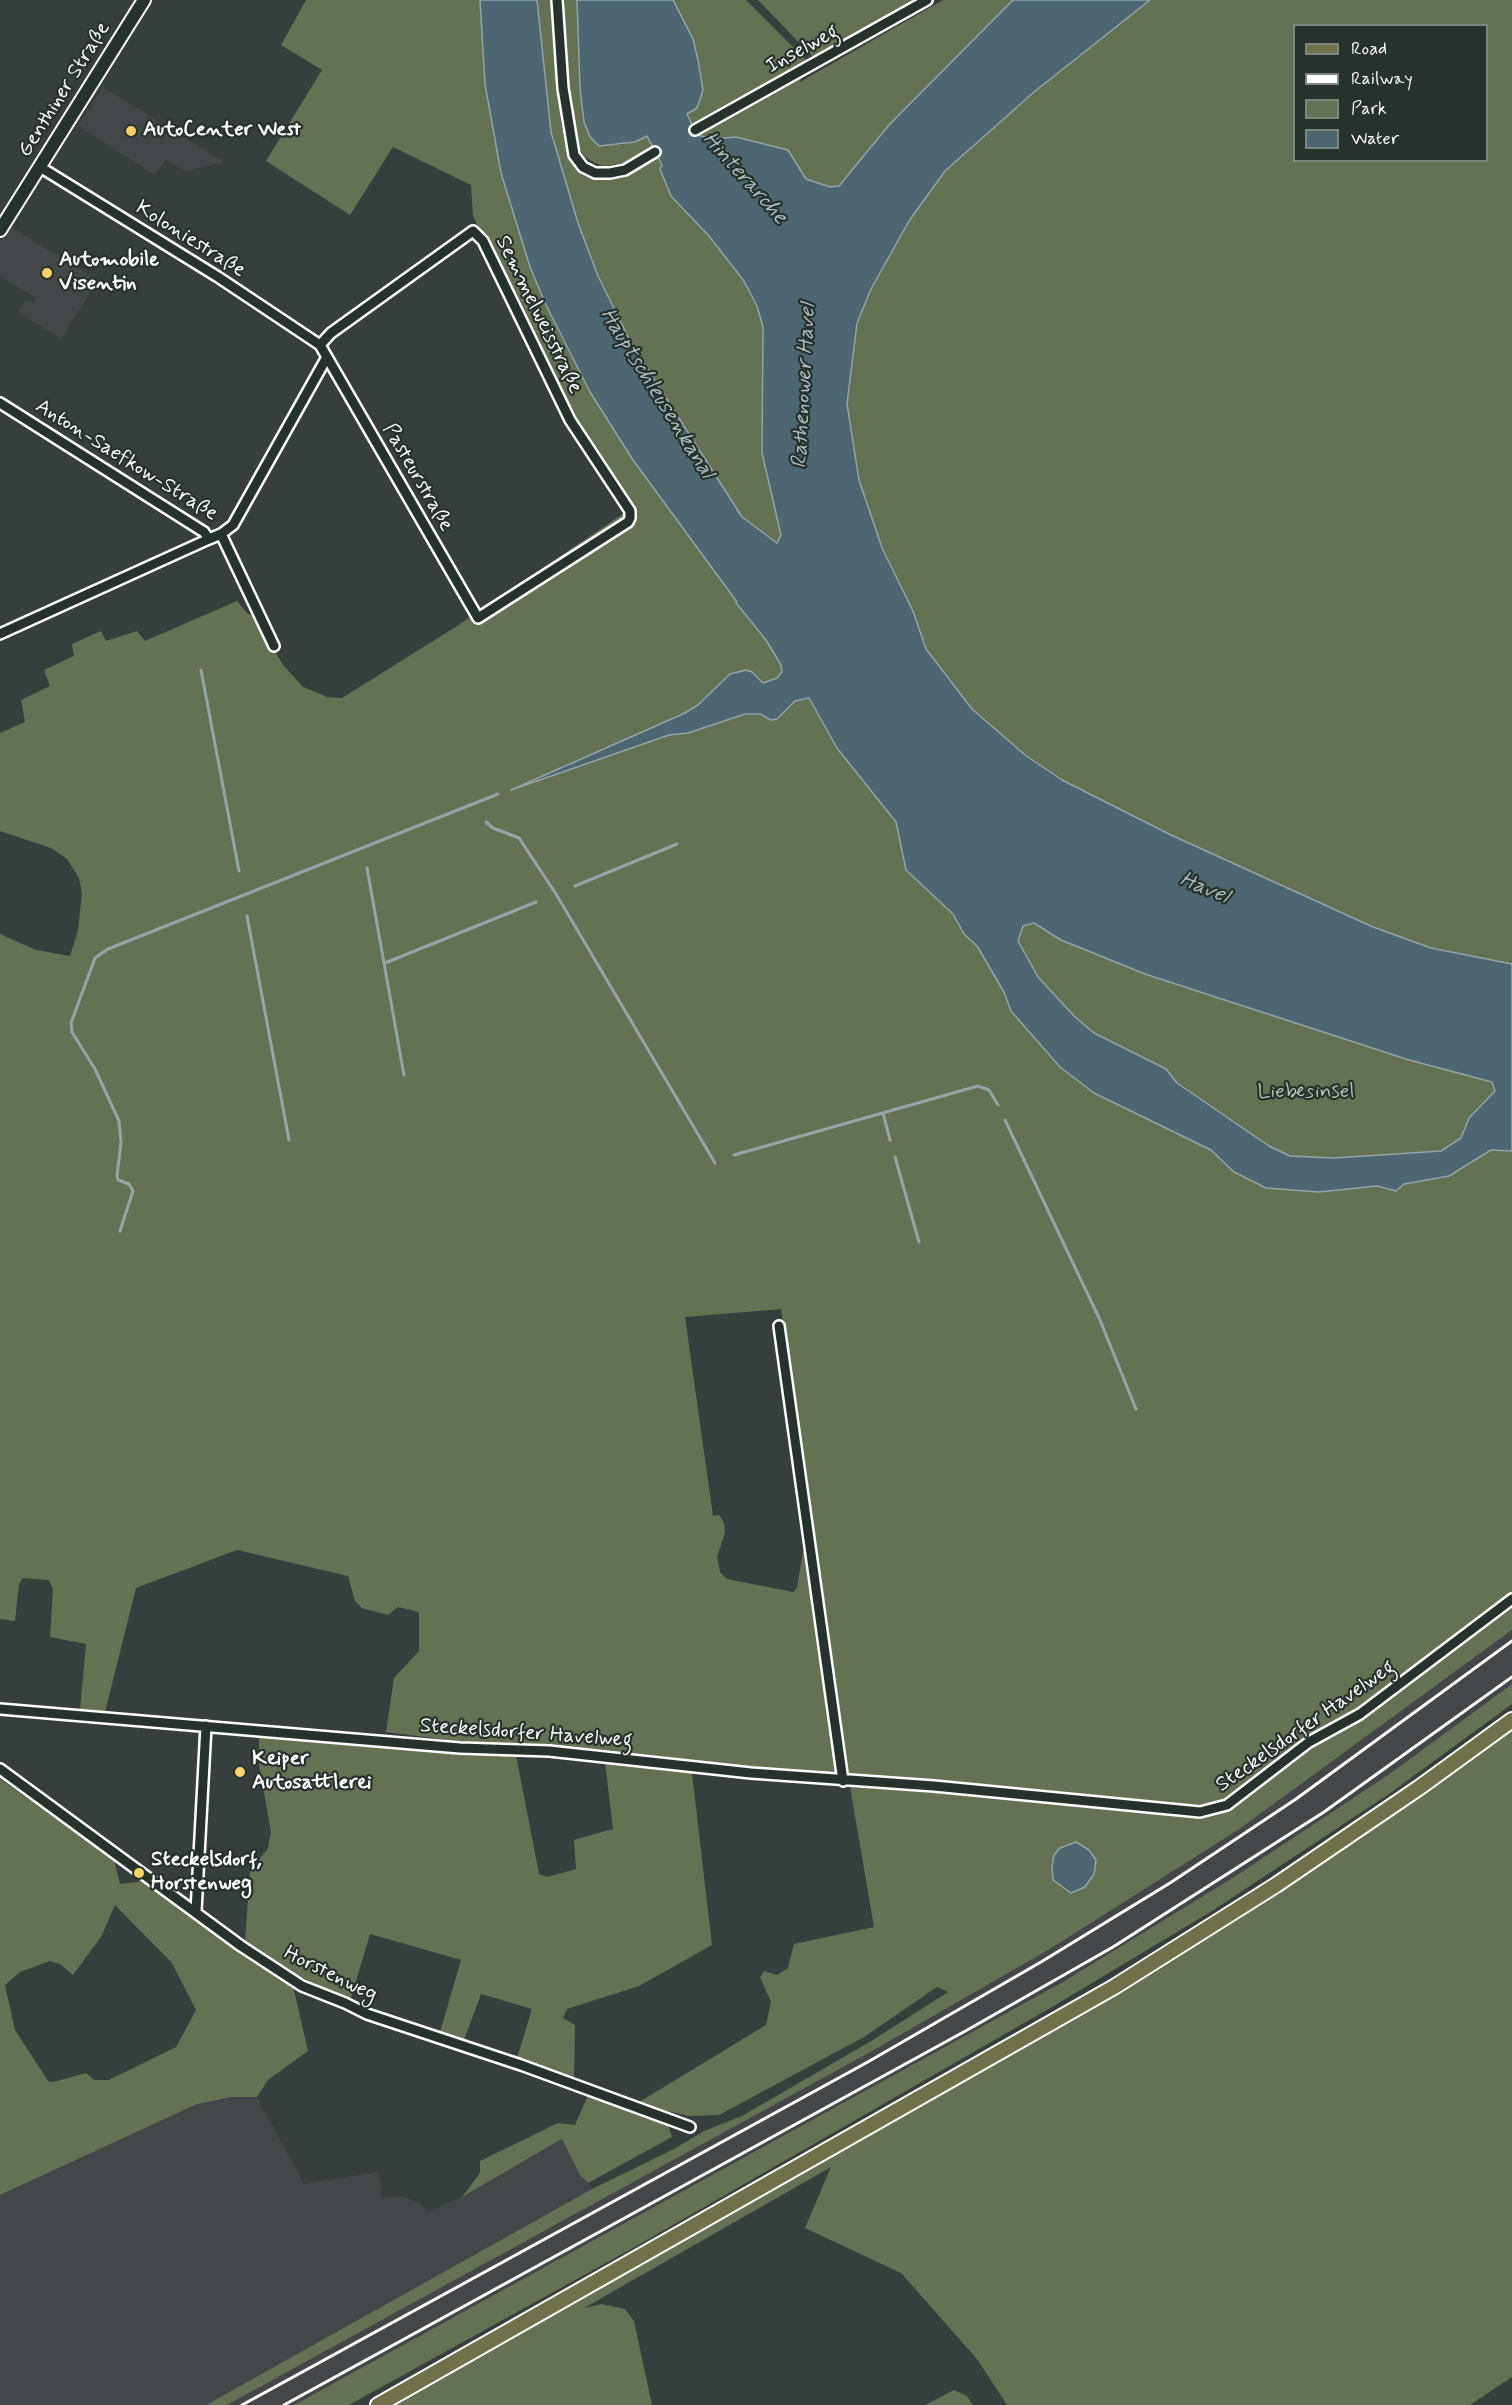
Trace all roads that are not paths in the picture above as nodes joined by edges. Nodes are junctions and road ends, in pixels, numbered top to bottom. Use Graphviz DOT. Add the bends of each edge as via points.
graph roads {
  1 [pos="144,0"];
  2 [pos="557,0"];
  3 [pos="927,0"];
  4 [pos="695,130"];
  5 [pos="655,152"];
  6 [pos="40,167"];
  7 [pos="0,230"];
  8 [pos="320,345"];
  9 [pos="327,357"];
  10 [pos="0,403"];
  11 [pos="221,534"];
  12 [pos="209,539"];
  13 [pos="475,617"];
  14 [pos="0,634"];
  15 [pos="274,646"];
  16 [pos="779,1326"];
  17 [pos="1512,1599"];
  18 [pos="0,1709"];
  19 [pos="1512,1720"];
  20 [pos="206,1726"];
  21 [pos="0,1769"];
  22 [pos="843,1780"];
  23 [pos="196,1911"];
  24 [pos="690,2127"];
  25 [pos="378,2405"];
  1 -- 6 [label="main road, Genthiner Straße"];
  2 -- 5 [label="street" via="564,100 574,155 583,167 595,173 610,173 626,170"];
  3 -- 4 [label="street, Inselweg"];
  6 -- 7 [label="main road, Genthiner Straße"];
  6 -- 8 [label="street, Koloniestraße"];
  8 -- 9 [label="street"];
  8 -- 13 [label="street, Semmelweisstraße" via="466,233 473,231 479,235 570,420 630,511 630,518 484,617"];
  9 -- 11 [label="street" via="233,525"];
  9 -- 13 [label="street, Pasteurstraße"];
  10 -- 12 [label="street, Anton-Saefkow-Straße" via="195,526"];
  11 -- 12 [label="street, Anton-Saefkow-Straße"];
  11 -- 15 [label="street, Anton-Saefkow-Straße"];
  12 -- 14 [label="street"];
  16 -- 22 [label="street"];
  17 -- 22 [label="street, Steckelsdorfer Havelweg" via="1380,1700 1309,1742 1227,1805 1214,1810 1200,1812"];
  18 -- 20 [label="street, Steckelsdorfer Havelweg"];
  19 -- 25 [label="main road" via="1294,1873 1124,1980"];
  20 -- 22 [label="street, Steckelsdorfer Havelweg" via="460,1748 549,1751"];
  20 -- 23 [label="street"];
  21 -- 23 [label="street, Horstenweg"];
  23 -- 24 [label="street, Horstenweg" via="302,1986 367,2014"];
}
